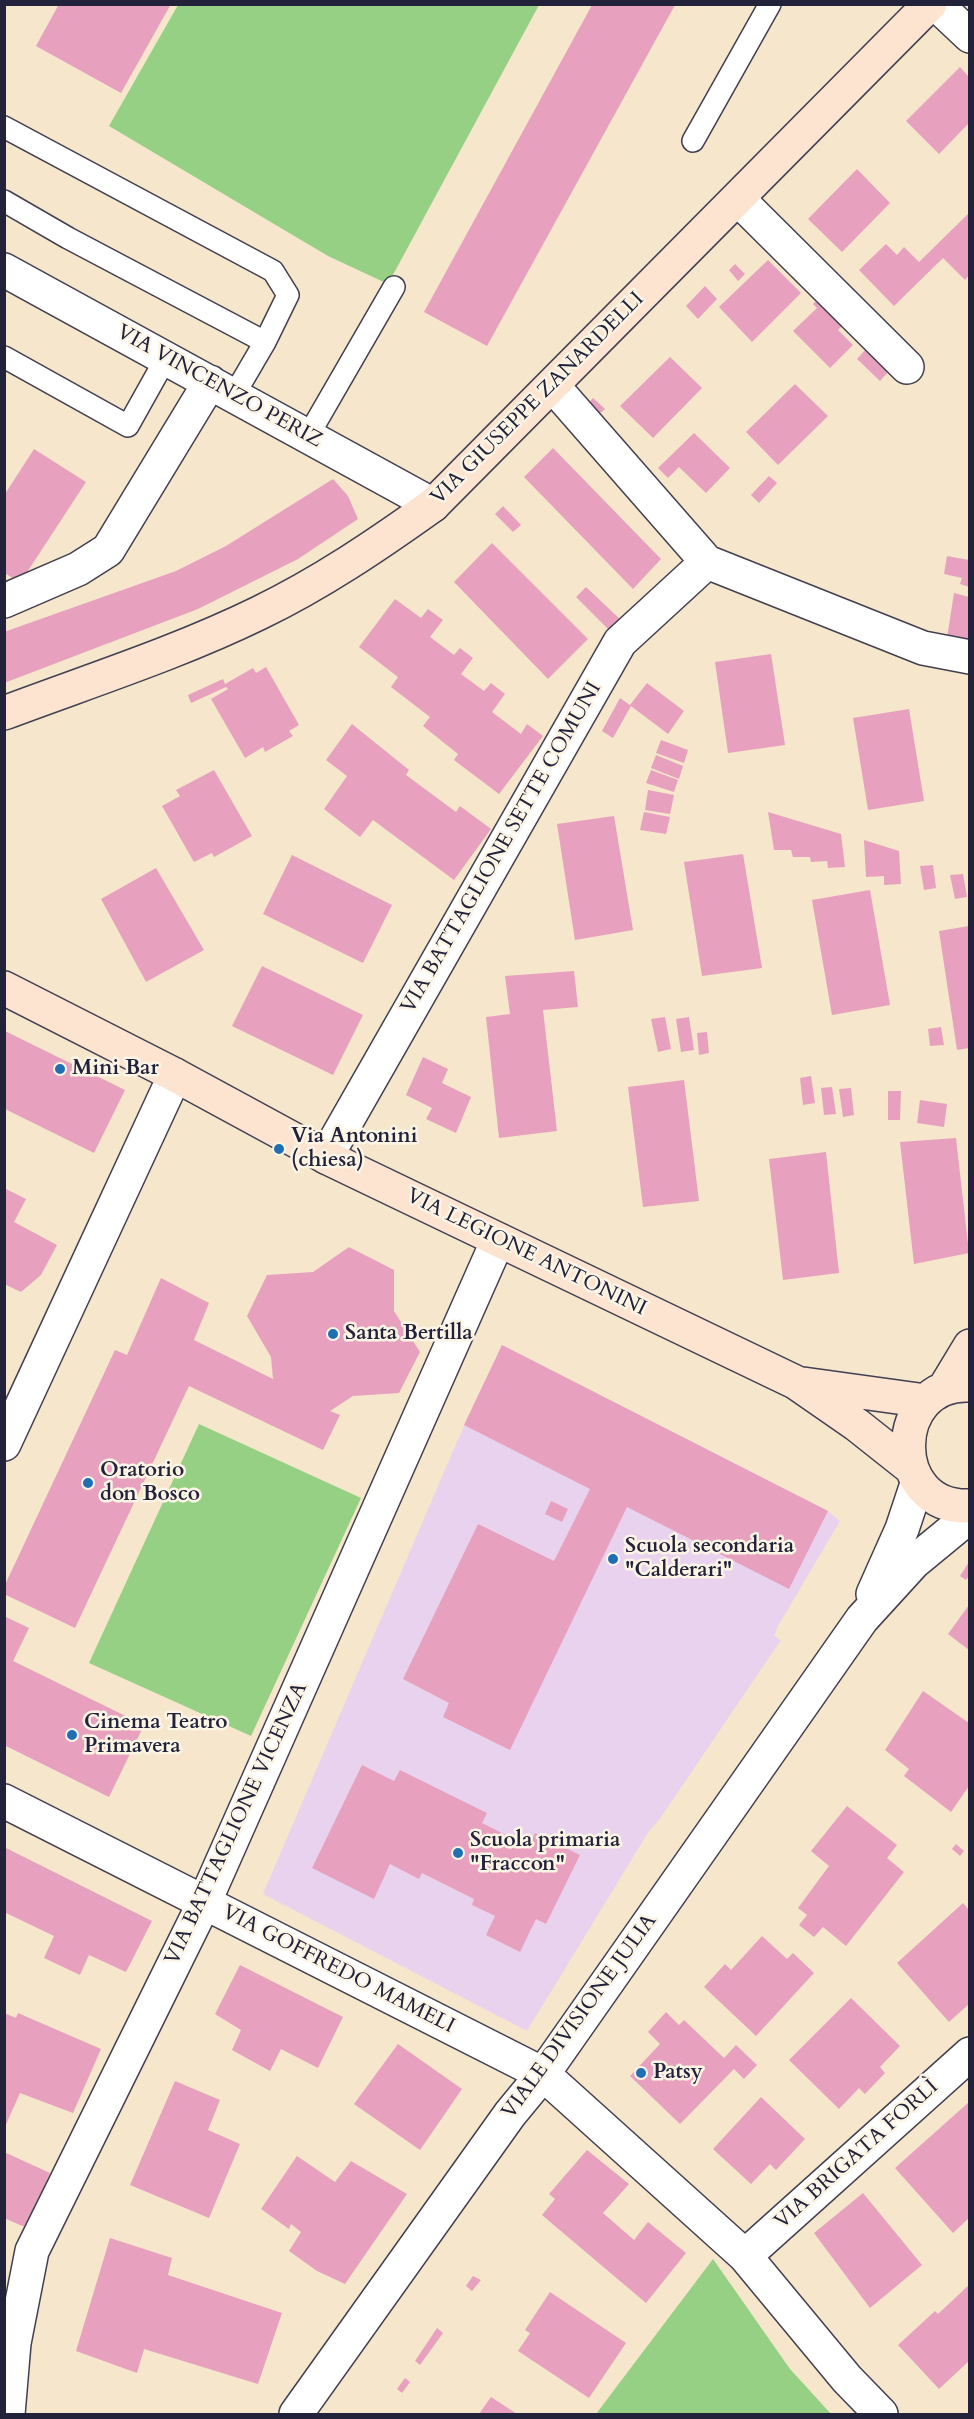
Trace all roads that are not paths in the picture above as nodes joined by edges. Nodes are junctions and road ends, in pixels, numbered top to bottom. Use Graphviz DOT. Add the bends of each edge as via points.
graph roads {
  1 [pos="770,4"];
  2 [pos="930,4"];
  3 [pos="936,4"];
  4 [pos="969,36"];
  5 [pos="4,127"];
  6 [pos="693,141"];
  7 [pos="738,199"];
  8 [pos="4,201"];
  9 [pos="4,270"];
  10 [pos="394,287"];
  11 [pos="265,342"];
  12 [pos="4,357"];
  13 [pos="166,358"];
  14 [pos="907,367"];
  15 [pos="553,386"];
  16 [pos="222,388"];
  17 [pos="308,436"];
  18 [pos="433,505"];
  19 [pos="707,562"];
  20 [pos="4,601"];
  21 [pos="969,657"];
  22 [pos="4,712"];
  23 [pos="4,988"];
  24 [pos="175,1075"];
  25 [pos="326,1157"];
  26 [pos="498,1240"];
  27 [pos="969,1346"];
  28 [pos="795,1382"];
  29 [pos="947,1392"];
  30 [pos="4,1444"];
  31 [pos="914,1474"];
  32 [pos="969,1506"];
  33 [pos="969,1516"];
  34 [pos="862,1619"];
  35 [pos="4,1801"];
  36 [pos="204,1903"];
  37 [pos="969,2054"];
  38 [pos="543,2074"];
  39 [pos="745,2256"];
  40 [pos="8,2415"];
  41 [pos="296,2415"];
  42 [pos="881,2415"];
  1 -- 6 [label="lane"];
  2 -- 7 [label="street, VIA GIUSEPPE ZANARDELLI"];
  3 -- 4 [label="street"];
  5 -- 11 [label="lane" via="273,271 288,295"];
  7 -- 14 [label="street"];
  7 -- 15 [label="street, VIA GIUSEPPE ZANARDELLI"];
  8 -- 11 [label="lane"];
  9 -- 13 [label="street, VIA VINCENZO PERIZ"];
  10 -- 17 [label="lane"];
  11 -- 16 [label="lane"];
  12 -- 13 [label="lane" via="128,426"];
  13 -- 16 [label="street, VIA VINCENZO PERIZ"];
  15 -- 18 [label="street, VIA GIUSEPPE ZANARDELLI"];
  15 -- 19 [label="street"];
  16 -- 17 [label="street, VIA VINCENZO PERIZ"];
  16 -- 20 [label="street" via="108,550 78,569"];
  17 -- 18 [label="street, VIA VINCENZO PERIZ"];
  18 -- 22 [label="street, VIA GIUSEPPE ZANARDELLI" via="349,564 259,613 181,647"];
  19 -- 21 [label="street" via="923,648"];
  19 -- 25 [label="street, VIA BATTAGLIONE SETTE COMUNI" via="620,642"];
  23 -- 24 [label="street, VIA LEGIONE ANTONINI"];
  24 -- 25 [label="street, VIA LEGIONE ANTONINI"];
  24 -- 30 [label="street"];
  25 -- 26 [label="street, VIA LEGIONE ANTONINI"];
  26 -- 28 [label="street, VIA LEGIONE ANTONINI"];
  26 -- 36 [label="street, VIA BATTAGLIONE VICENZA"];
  27 -- 29 [label="street"];
  28 -- 29 [label="street, VIA LEGIONE ANTONINI"];
  28 -- 31 [label="street, VIA LEGIONE ANTONINI" via="857,1425"];
  29 -- 31 [label="street" via="915,1415 908,1432 907,1450"];
  31 -- 32 [label="street, VIA LEGIONE ANTONINI" via="932,1495 948,1504"];
  31 -- 34 [label="street, VIALE DIVISIONE JULIA" via="902,1529"];
  33 -- 34 [label="street, VIALE DIVISIONE JULIA" via="914,1562"];
  34 -- 38 [label="street, VIALE DIVISIONE JULIA"];
  35 -- 36 [label="street, VIA GOFFREDO MAMELI"];
  36 -- 38 [label="street, VIA GOFFREDO MAMELI"];
  36 -- 40 [label="street, VIA BATTAGLIONE VICENZA" via="32,2251 14,2343"];
  37 -- 39 [label="street, VIA BRIGATA FORLÌ"];
  38 -- 39 [label="street, VIA GOFFREDO MAMELI"];
  38 -- 41 [label="street, VIALE DIVISIONE JULIA" via="510,2114"];
  39 -- 42 [label="street, VIA GOFFREDO MAMELI"];
}
